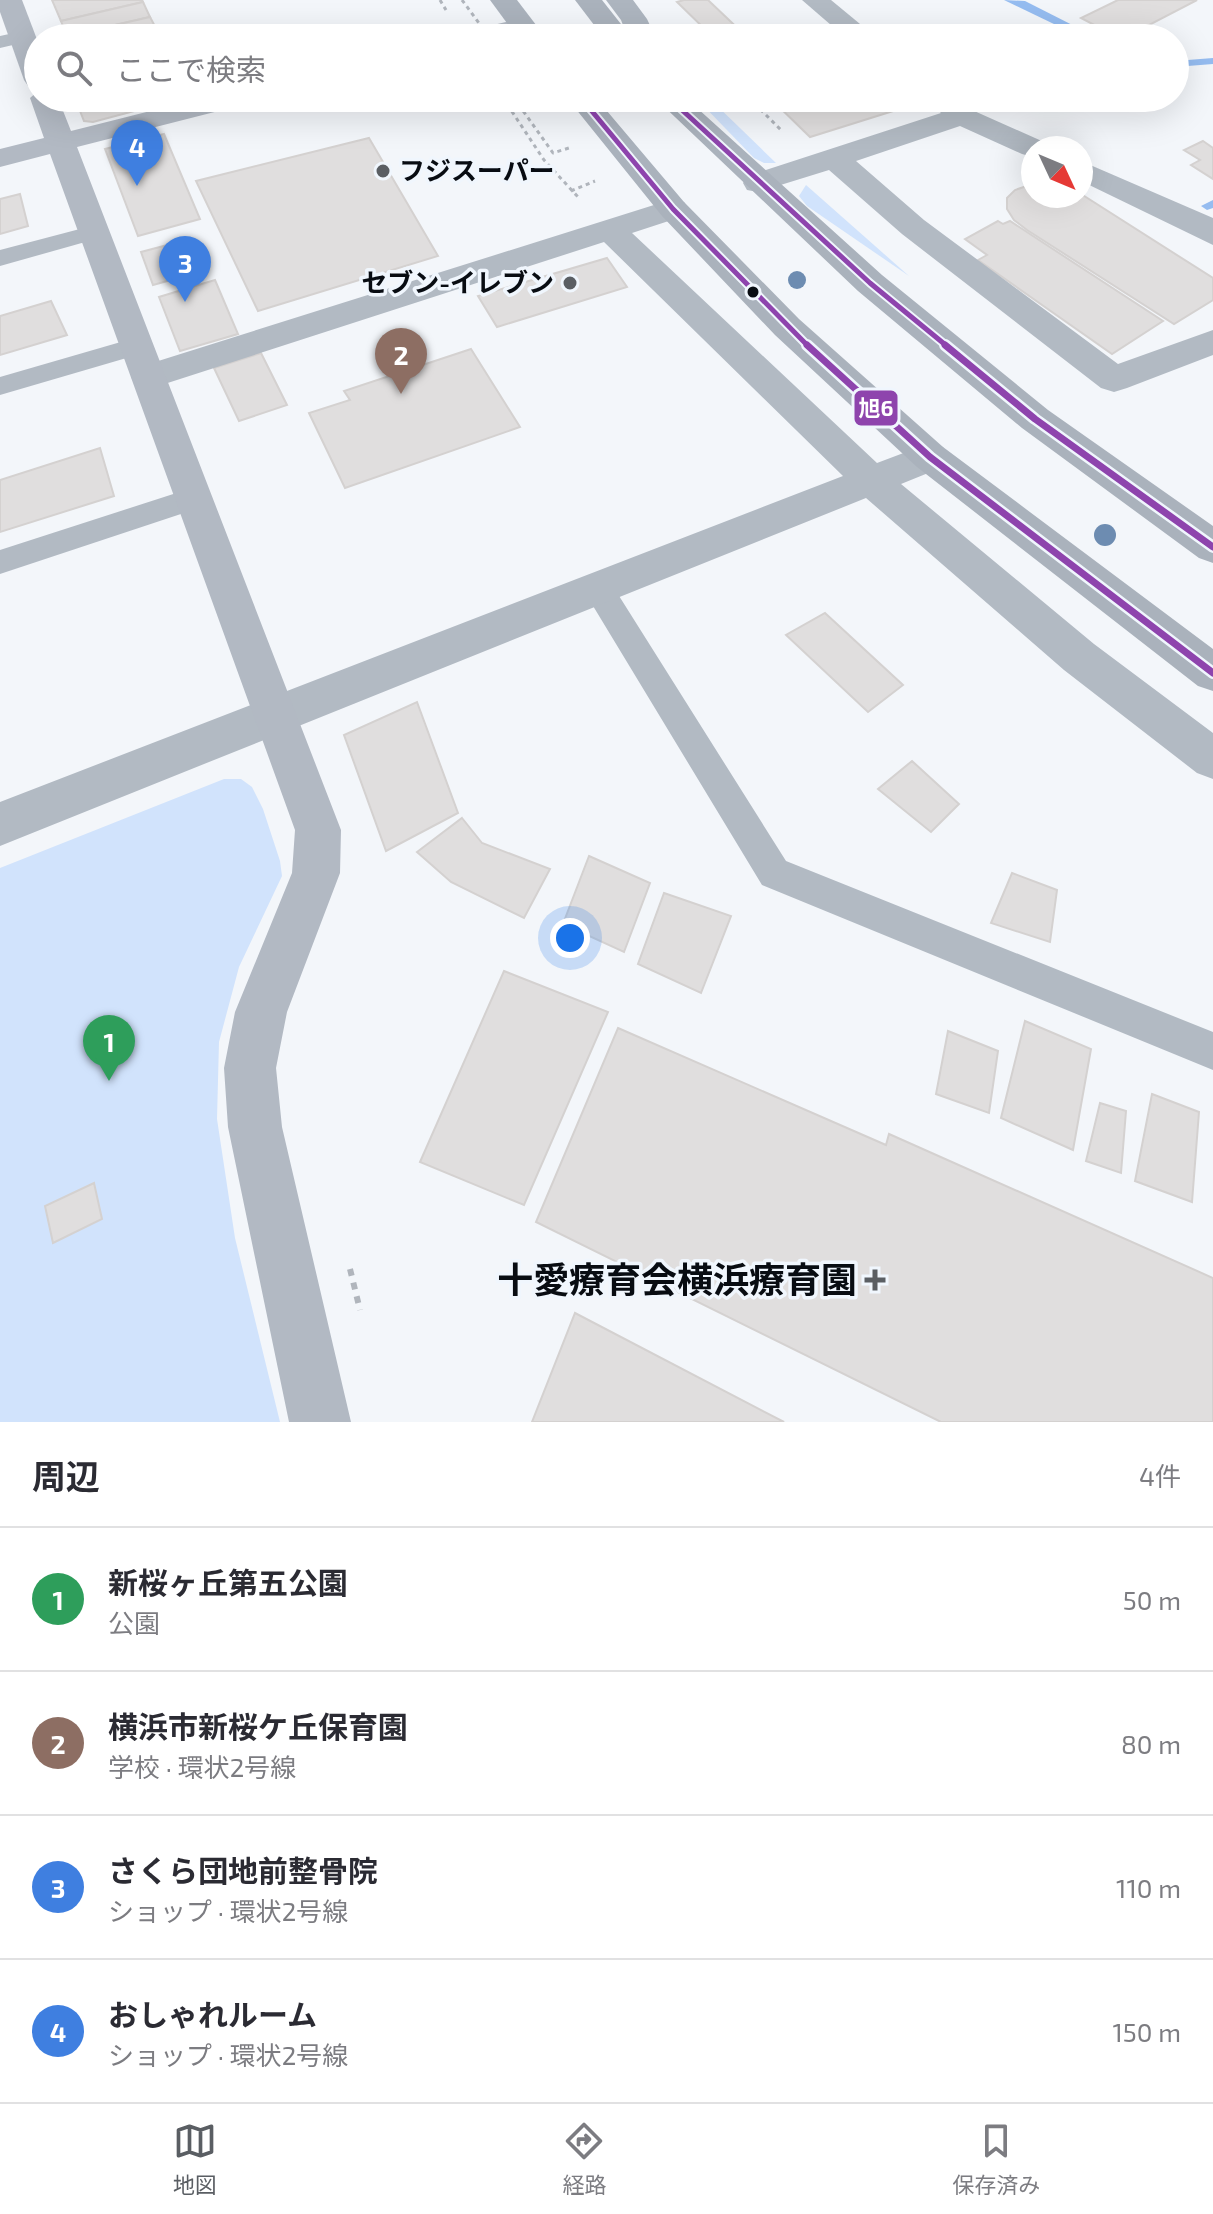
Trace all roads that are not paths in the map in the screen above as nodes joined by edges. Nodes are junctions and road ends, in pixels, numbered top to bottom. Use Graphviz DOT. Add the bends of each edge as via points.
graph roads {
  1 [pos="9,0"];
  2 [pos="503,0"];
  3 [pos="588,0"];
  4 [pos="619,0"];
  5 [pos="815,0"];
  6 [pos="521,24"];
  7 [pos="607,24"];
  8 [pos="636,24"];
  9 [pos="845,24"];
  10 [pos="11,40"];
  11 [pos="24,59"];
  12 [pos="49,112"];
  13 [pos="180,112"];
  14 [pos="593,112"];
  15 [pos="684,112"];
  16 [pos="938,112"];
  17 [pos="960,112"];
  18 [pos="60,142"];
  19 [pos="1021,142"];
  20 [pos="833,157"];
  21 [pos="0,158"];
  22 [pos="1093,175"];
  23 [pos="758,183"];
  24 [pos="673,209"];
  25 [pos="609,229"];
  26 [pos="95,232"];
  27 [pos="1213,235"];
  28 [pos="0,258"];
  29 [pos="1213,342"];
  30 [pos="144,361"];
  31 [pos="0,386"];
  32 [pos="930,457"];
  33 [pos="871,480"];
  34 [pos="195,498"];
  35 [pos="1213,547"];
  36 [pos="0,562"];
  37 [pos="598,588"];
  38 [pos="1213,673"];
  39 [pos="276,715"];
  40 [pos="1213,759"];
  41 [pos="0,824"];
  42 [pos="1213,1051"];
  43 [pos="320,1422"];
  1 -- 10 [label="street"];
  2 -- 6 [label="main road"];
  3 -- 7 [label="main road"];
  4 -- 8 [label="highway"];
  5 -- 9 [label="street"];
  10 -- 11 [label="street"];
  12 -- 18 [label="street"];
  13 -- 18 [label="street"];
  14 -- 24 [label="main road"];
  15 -- 23 [label="main road"];
  16 -- 20 [label="street"];
  17 -- 19 [label="street"];
  18 -- 21 [label="street"];
  18 -- 26 [label="street"];
  20 -- 23 [label="street"];
  20 -- 29 [label="street" via="913,227 1114,379"];
  22 -- 27 [label="street" via="1202,225"];
  23 -- 35 [label="main road" via="1035,419"];
  24 -- 25 [label="street"];
  24 -- 32 [label="main road" via="787,327"];
  25 -- 30 [label="street"];
  25 -- 33 [label="street"];
  26 -- 28 [label="lane"];
  26 -- 30 [label="street"];
  30 -- 31 [label="lane"];
  30 -- 34 [label="street"];
  32 -- 33 [label="street"];
  32 -- 38 [label="main road"];
  33 -- 37 [label="street"];
  33 -- 40 [label="street" via="1079,657"];
  34 -- 36 [label="lane"];
  34 -- 39 [label="street"];
  37 -- 39 [label="street"];
  37 -- 42 [label="lane" via="774,873"];
  39 -- 41 [label="street"];
  39 -- 43 [label="street" via="318,830 316,873 261,1012 250,1068 255,1127"];
}
